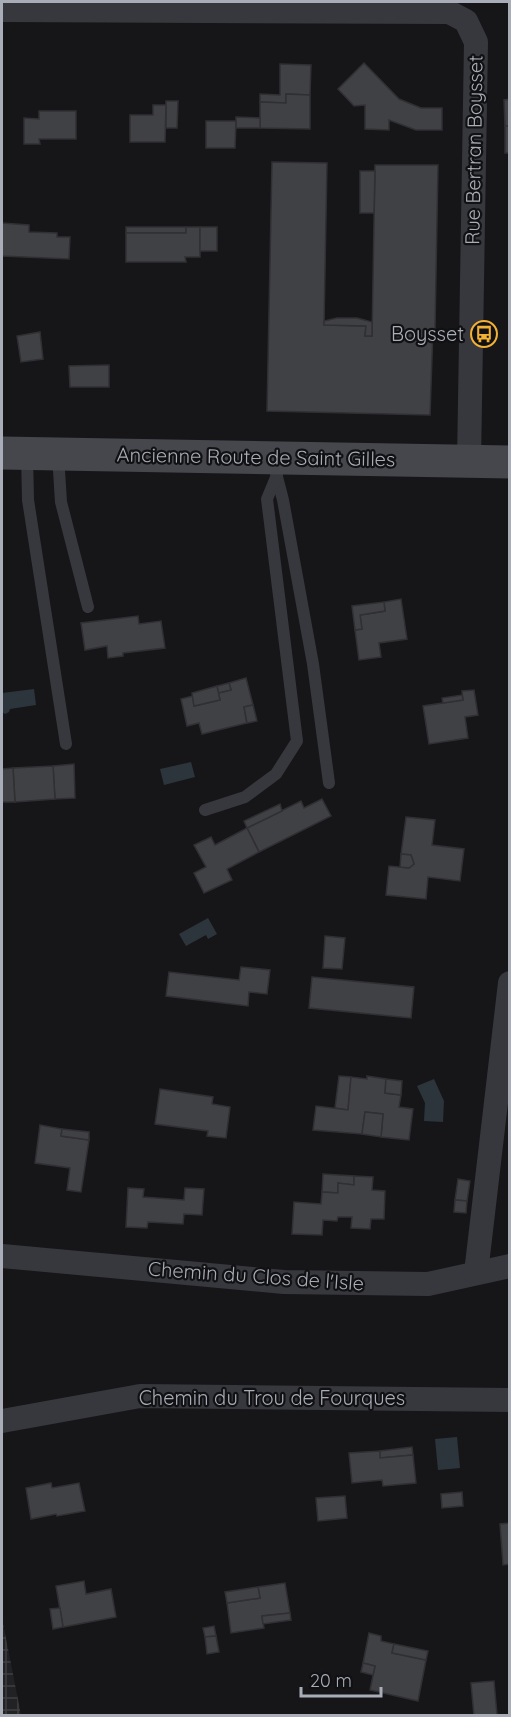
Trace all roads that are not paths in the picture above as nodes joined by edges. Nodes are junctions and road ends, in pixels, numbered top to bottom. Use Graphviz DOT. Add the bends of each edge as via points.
graph roads {
  1 [pos="449,7"];
  2 [pos="2,10"];
  3 [pos="29,454"];
  4 [pos="469,460"];
  5 [pos="510,462"];
  6 [pos="275,466"];
  7 [pos="88,607"];
  8 [pos="66,744"];
  9 [pos="329,783"];
  10 [pos="205,810"];
  11 [pos="510,983"];
  12 [pos="2,1256"];
  13 [pos="510,1266"];
  14 [pos="476,1273"];
  15 [pos="510,1400"];
  16 [pos="2,1421"];
  1 -- 2 [label="street, Rue Bertran Boysset"];
  1 -- 4 [label="street, Rue Bertran Boysset" via="466,21 476,42"];
  3 -- 6 [label="street, Ancienne Route de Saint Gilles"];
  3 -- 7 [label="lane" via="61,502"];
  3 -- 8 [label="lane" via="28,500"];
  4 -- 5 [label="street, Ancienne Route de Saint Gilles"];
  4 -- 6 [label="street, Ancienne Route de Saint Gilles"];
  6 -- 9 [label="lane" via="313,664"];
  6 -- 10 [label="lane" via="267,499 297,741 276,774 245,797"];
  11 -- 14 [label="street"];
  12 -- 14 [label="street, Chemin du Clos de l'Isle" via="284,1282 428,1284"];
  13 -- 14 [label="street, Chemin du Clos de l'Isle"];
  15 -- 16 [label="street, Chemin du Trou de Fourques" via="140,1395"];
}
